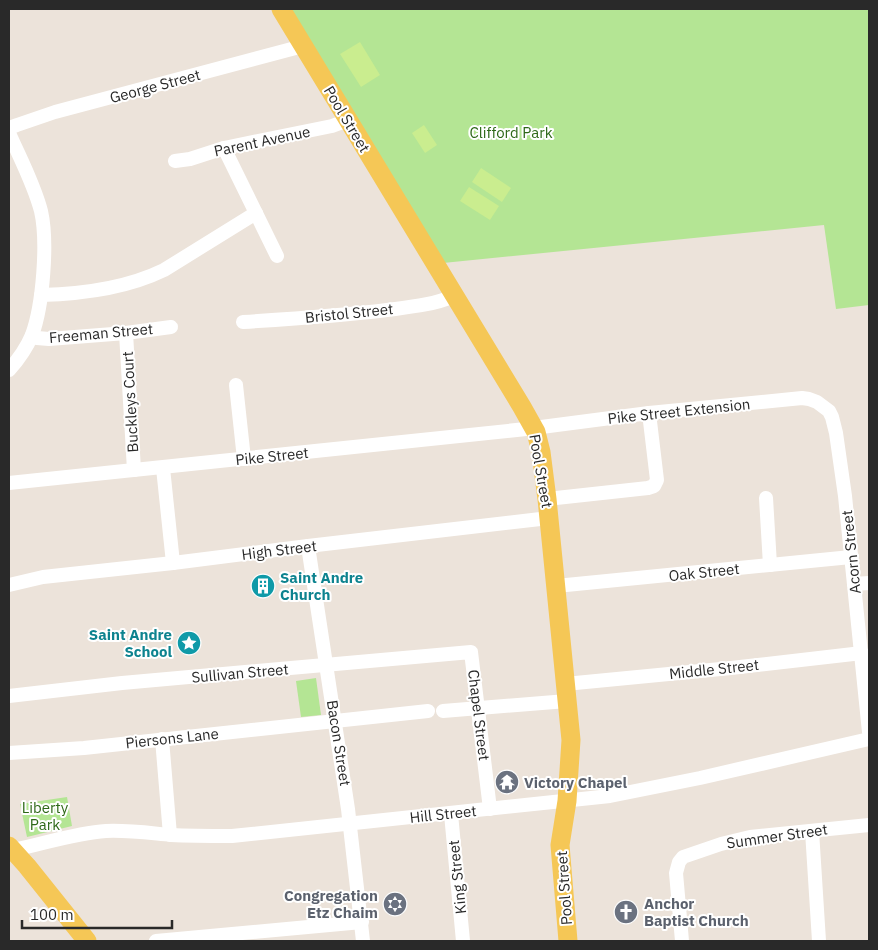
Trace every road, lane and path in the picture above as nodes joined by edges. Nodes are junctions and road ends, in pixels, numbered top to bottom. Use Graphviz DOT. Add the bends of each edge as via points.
graph roads {
  1 [pos="280,9"];
  2 [pos="303,46"];
  3 [pos="348,120"];
  4 [pos="9,128"];
  5 [pos="9,133"];
  6 [pos="224,148"];
  7 [pos="175,162"];
  8 [pos="256,213"];
  9 [pos="278,256"];
  10 [pos="41,295"];
  11 [pos="454,296"];
  12 [pos="243,322"];
  13 [pos="172,327"];
  14 [pos="126,333"];
  15 [pos="32,335"];
  16 [pos="9,370"];
  17 [pos="236,384"];
  18 [pos="823,406"];
  19 [pos="649,413"];
  20 [pos="534,428"];
  21 [pos="244,459"];
  22 [pos="163,468"];
  23 [pos="134,470"];
  24 [pos="9,483"];
  25 [pos="548,498"];
  26 [pos="766,498"];
  27 [pos="549,518"];
  28 [pos="308,546"];
  29 [pos="851,557"];
  30 [pos="173,563"];
  31 [pos="770,565"];
  32 [pos="869,583"];
  33 [pos="854,584"];
  34 [pos="9,585"];
  35 [pos="556,586"];
  36 [pos="471,652"];
  37 [pos="862,653"];
  38 [pos="327,665"];
  39 [pos="566,692"];
  40 [pos="9,696"];
  41 [pos="478,708"];
  42 [pos="428,711"];
  43 [pos="443,711"];
  44 [pos="335,721"];
  45 [pos="869,732"];
  46 [pos="869,738"];
  47 [pos="162,739"];
  48 [pos="9,753"];
  49 [pos="567,801"];
  50 [pos="490,809"];
  51 [pos="450,814"];
  52 [pos="350,824"];
  53 [pos="869,825"];
  54 [pos="812,831"];
  55 [pos="170,834"];
  56 [pos="11,848"];
  57 [pos="362,922"];
  58 [pos="87,941"];
  59 [pos="156,941"];
  60 [pos="364,941"];
  61 [pos="463,941"];
  62 [pos="568,941"];
  63 [pos="682,941"];
  64 [pos="819,941"];
  1 -- 2 [label="main road, Pool Street"];
  2 -- 3 [label="main road, Pool Street"];
  2 -- 4 [label="street, George Street" via="54,112"];
  3 -- 6 [label="street, Parent Avenue"];
  3 -- 11 [label="main road, Pool Street"];
  5 -- 10 [label="street" via="36,195 42,220"];
  6 -- 7 [label="street, Parent Avenue"];
  6 -- 8 [label="street"];
  8 -- 9 [label="street"];
  8 -- 10 [label="street" via="153,275 104,288"];
  10 -- 15 [label="street"];
  11 -- 12 [label="street, Bristol Street" via="433,303 369,312"];
  11 -- 20 [label="main road, Pool Street"];
  13 -- 14 [label="street, Freeman Street"];
  14 -- 15 [label="street, Freeman Street" via="49,339"];
  14 -- 23 [label="street, Buckleys Court"];
  15 -- 16 [label="street"];
  17 -- 21 [label="street"];
  18 -- 19 [label="street, Pike Street Extension" via="802,398"];
  18 -- 29 [label="street, Acorn Street" via="832,417 836,433"];
  19 -- 20 [label="street, Pike Street Extension"];
  19 -- 25 [label="street" via="657,480 654,486"];
  20 -- 21 [label="street, Pike Street"];
  20 -- 25 [label="main road, Pool Street"];
  21 -- 22 [label="street, Pike Street"];
  22 -- 23 [label="street, Pike Street"];
  22 -- 30 [label="street"];
  23 -- 24 [label="street, Pike Street"];
  25 -- 27 [label="main road, Pool Street"];
  26 -- 31 [label="street"];
  27 -- 28 [label="street, High Street"];
  27 -- 35 [label="main road, Pool Street"];
  28 -- 30 [label="street, High Street"];
  28 -- 38 [label="street, Bacon Street"];
  29 -- 31 [label="street, Oak Street"];
  29 -- 33 [label="street, Acorn Street"];
  30 -- 34 [label="street, High Street" via="43,577"];
  31 -- 35 [label="street, Oak Street"];
  32 -- 33 [label="street"];
  33 -- 37 [label="street, Acorn Street"];
  35 -- 39 [label="main road, Pool Street"];
  36 -- 38 [label="street, Sullivan Street"];
  36 -- 41 [label="street, Chapel Street"];
  37 -- 39 [label="street, Middle Street" via="721,668"];
  37 -- 45 [label="street, Acorn Street"];
  38 -- 40 [label="street, Sullivan Street"];
  38 -- 44 [label="street, Bacon Street"];
  39 -- 41 [label="street, Middle Street"];
  39 -- 49 [label="main road, Pool Street" via="571,740"];
  41 -- 43 [label="street, Middle Street"];
  41 -- 50 [label="street, Chapel Street"];
  42 -- 44 [label="street, Piersons Lane"];
  44 -- 47 [label="street, Piersons Lane"];
  44 -- 52 [label="street, Bacon Street"];
  46 -- 49 [label="street, Hill Street" via="642,791"];
  47 -- 48 [label="street, Piersons Lane"];
  47 -- 55 [label="street"];
  49 -- 50 [label="street, Hill Street"];
  49 -- 62 [label="main road, Pool Street" via="560,854"];
  50 -- 51 [label="street, Hill Street"];
  51 -- 52 [label="street, Hill Street"];
  51 -- 61 [label="street, King Street"];
  52 -- 55 [label="street, Hill Street" via="232,836"];
  52 -- 57 [label="street, Bacon Street"];
  53 -- 54 [label="street, Summer Street"];
  54 -- 63 [label="street, Summer Street" via="731,841 680,859 676,873"];
  54 -- 64 [label="street"];
  55 -- 56 [label="street, Hill Street" via="99,832"];
  56 -- 58 [label="main road"];
  57 -- 59 [label="street"];
  57 -- 60 [label="street, Bacon Street"];
}
